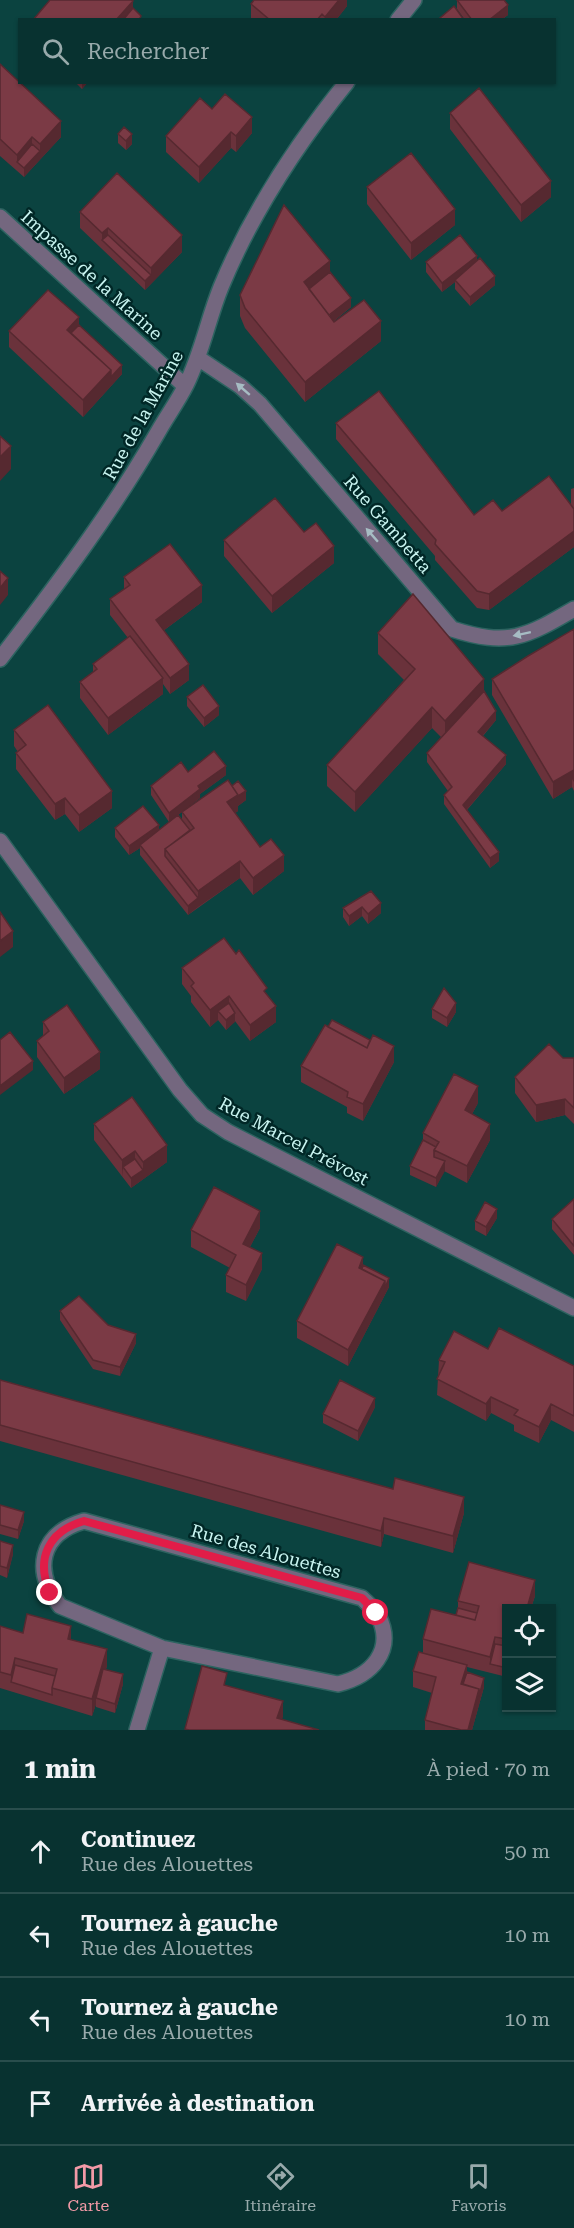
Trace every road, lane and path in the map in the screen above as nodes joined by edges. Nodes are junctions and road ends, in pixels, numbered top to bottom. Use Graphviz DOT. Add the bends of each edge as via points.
graph roads {
  1 [pos="414,0"];
  2 [pos="400,18"];
  3 [pos="345,84"];
  4 [pos="0,217"];
  5 [pos="198,358"];
  6 [pos="185,386"];
  7 [pos="574,609"];
  8 [pos="0,659"];
  9 [pos="0,841"];
  10 [pos="574,1308"];
  11 [pos="162,1648"];
  12 [pos="137,1730"];
  1 -- 2 [label="street"];
  3 -- 5 [label="street, Rue de la Marine" via="271,186 220,288"];
  4 -- 6 [label="street, Impasse de la Marine"];
  5 -- 6 [label="street, Rue de la Marine"];
  7 -- 5 [label="street, Rue Gambetta, one-way" via="534,632 503,639 452,629 260,404"];
  6 -- 8 [label="street, Rue de la Marine" via="97,531"];
  9 -- 10 [label="street, Rue Marcel Prévost" via="202,1115 228,1132"];
  11 -- 11 [label="street, Rue des Alouettes" via="338,1684 369,1671 379,1658 383,1642 376,1613 362,1598 84,1521 59,1533 48,1546 44,1579 60,1606"];
  11 -- 12 [label="street"];
}
